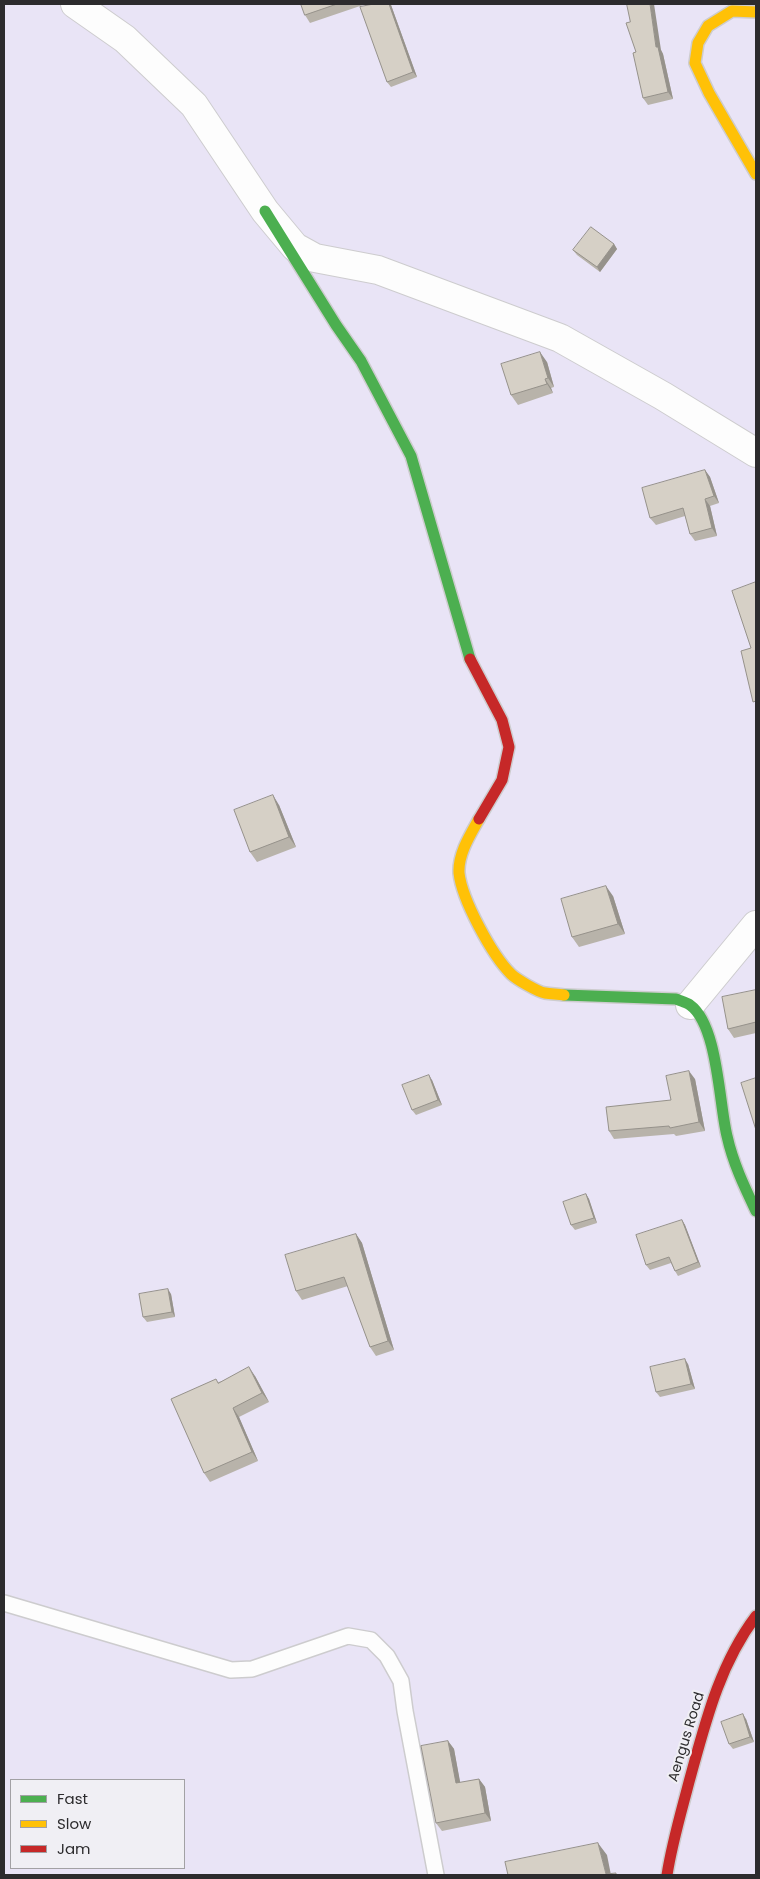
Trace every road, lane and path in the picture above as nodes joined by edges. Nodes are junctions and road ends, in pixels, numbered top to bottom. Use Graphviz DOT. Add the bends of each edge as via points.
graph roads {
  1 [pos="76,4"];
  2 [pos="740,9"];
  3 [pos="756,174"];
  4 [pos="265,211"];
  5 [pos="756,453"];
  6 [pos="756,925"];
  7 [pos="690,1005"];
  8 [pos="756,1211"];
  9 [pos="4,1603"];
  10 [pos="756,1616"];
  11 [pos="436,1875"];
  12 [pos="667,1875"];
  1 -- 4 [label="street" via="125,39 194,105"];
  2 -- 3 [label="street" via="708,26 698,43 695,63 708,94"];
  4 -- 5 [label="street" via="294,247 315,258 378,270 560,338"];
  4 -- 7 [label="street" via="361,361 411,456 470,658 502,720 510,746 502,780 463,850 459,871 473,914 512,975 543,993 676,999"];
  6 -- 7 [label="street"];
  7 -- 8 [label="street" via="708,1033 726,1134 736,1169"];
  9 -- 11 [label="lane" via="231,1670 252,1669 348,1636 371,1640 387,1656 401,1681"];
  10 -- 12 [label="street, Aengus Road" via="745,1629 725,1669 702,1730"];
}
